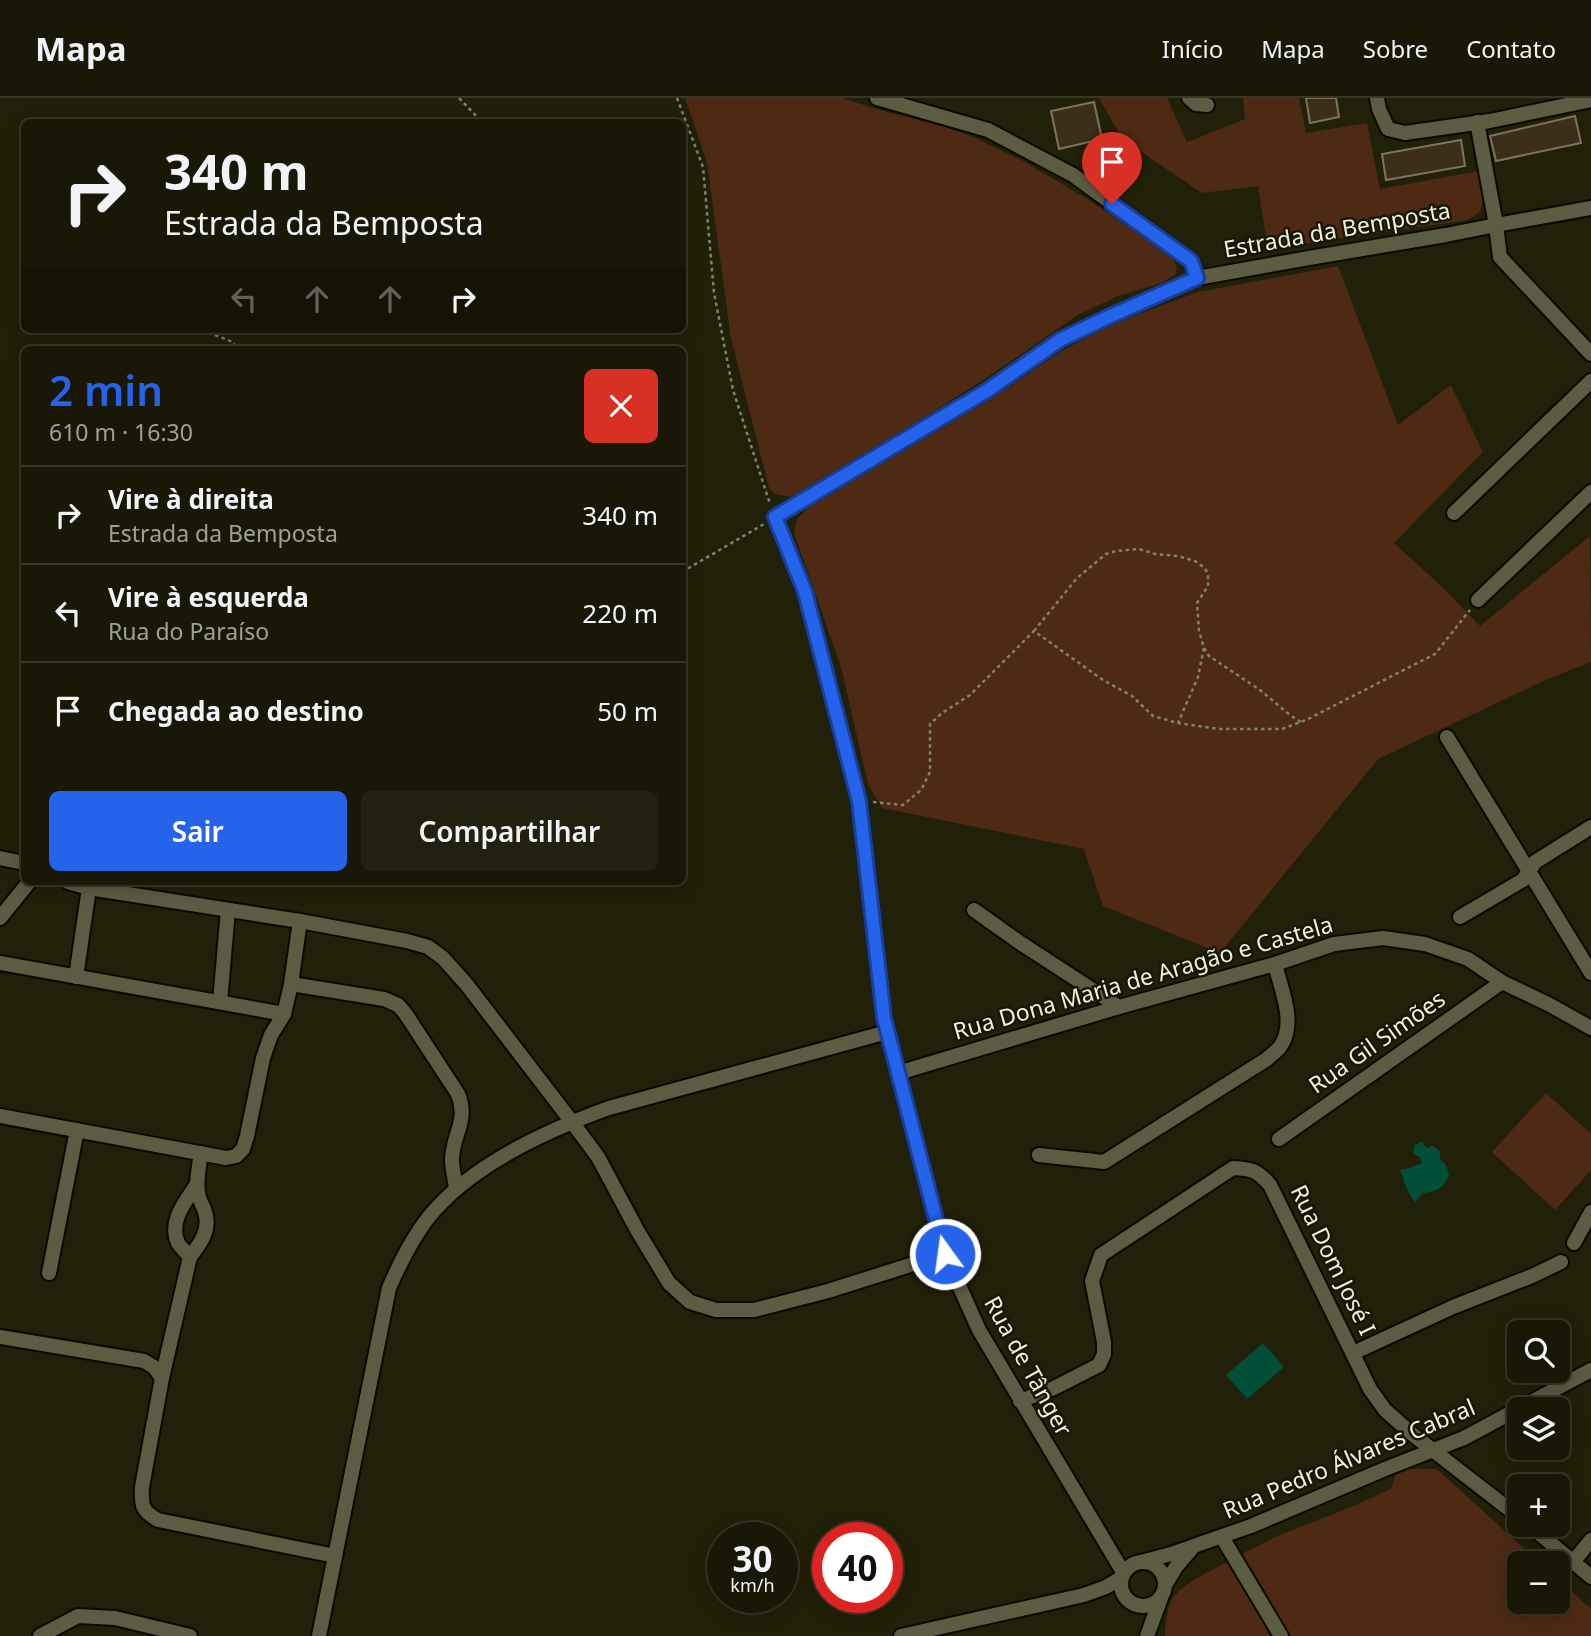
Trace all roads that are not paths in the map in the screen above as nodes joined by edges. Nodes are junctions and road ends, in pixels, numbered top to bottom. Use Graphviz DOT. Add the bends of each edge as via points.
graph roads {
  1 [pos="877,98"];
  2 [pos="1189,98"];
  3 [pos="1377,98"];
  4 [pos="1591,100"];
  5 [pos="1558,102"];
  6 [pos="1207,106"];
  7 [pos="1477,122"];
  8 [pos="1589,211"];
  9 [pos="1496,225"];
  10 [pos="1197,278"];
  11 [pos="1591,354"];
  12 [pos="1591,381"];
  13 [pos="1591,492"];
  14 [pos="1454,513"];
  15 [pos="775,517"];
  16 [pos="1478,600"];
  17 [pos="1447,737"];
  18 [pos="1591,827"];
  19 [pos="0,858"];
  20 [pos="21,862"];
  21 [pos="1530,873"];
  22 [pos="27,885"];
  23 [pos="78,885"];
  24 [pos="89,888"];
  25 [pos="229,910"];
  26 [pos="974,910"];
  27 [pos="1460,917"];
  28 [pos="0,918"];
  29 [pos="300,921"];
  30 [pos="0,963"];
  31 [pos="1275,964"];
  32 [pos="1591,973"];
  33 [pos="76,976"];
  34 [pos="1502,982"];
  35 [pos="291,984"];
  36 [pos="220,1002"];
  37 [pos="1119,1007"];
  38 [pos="284,1014"];
  39 [pos="1586,1022"];
  40 [pos="887,1032"];
  41 [pos="898,1073"];
  42 [pos="0,1116"];
  43 [pos="572,1122"];
  44 [pos="77,1130"];
  45 [pos="1279,1139"];
  46 [pos="201,1153"];
  47 [pos="1039,1155"];
  48 [pos="198,1184"];
  49 [pos="456,1188"];
  50 [pos="1591,1212"];
  51 [pos="1574,1243"];
  52 [pos="945,1254"];
  53 [pos="190,1257"];
  54 [pos="1561,1262"];
  55 [pos="49,1273"];
  56 [pos="0,1337"];
  57 [pos="1353,1353"];
  58 [pos="1591,1370"];
  59 [pos="162,1378"];
  60 [pos="1020,1401"];
  61 [pos="1431,1451"];
  62 [pos="1507,1508"];
  63 [pos="1222,1537"];
  64 [pos="1543,1537"];
  65 [pos="1591,1540"];
  66 [pos="1194,1546"];
  67 [pos="335,1556"];
  68 [pos="1141,1562"];
  69 [pos="1573,1562"];
  70 [pos="1122,1575"];
  71 [pos="1591,1577"];
  72 [pos="1163,1591"];
  73 [pos="1084,1595"];
  74 [pos="1130,1602"];
  75 [pos="40,1636"];
  76 [pos="190,1636"];
  77 [pos="319,1636"];
  78 [pos="901,1636"];
  79 [pos="1147,1636"];
  80 [pos="1281,1636"];
  1 -- 10 [label="street" via="988,130 1073,175 1191,261"];
  2 -- 6 [label="street"];
  3 -- 7 [label="street" via="1388,129 1405,133"];
  4 -- 5 [label="street"];
  5 -- 7 [label="street"];
  7 -- 9 [label="street"];
  8 -- 9 [label="street, Estrada da Bemposta"];
  9 -- 10 [label="street, Estrada da Bemposta"];
  9 -- 11 [label="street" via="1500,257"];
  10 -- 15 [label="street, Estrada da Bemposta" via="1060,340 988,390"];
  12 -- 14 [label="street"];
  13 -- 16 [label="street"];
  15 -- 40 [label="street, Rua de Tânger" via="805,592 859,801"];
  17 -- 21 [label="street"];
  18 -- 21 [label="street" via="1535,862"];
  19 -- 20 [label="street"];
  21 -- 27 [label="street"];
  21 -- 32 [label="street"];
  22 -- 28 [label="street"];
  23 -- 24 [label="street"];
  24 -- 25 [label="street"];
  24 -- 33 [label="street"];
  25 -- 29 [label="street"];
  25 -- 36 [label="street"];
  26 -- 37 [label="street"];
  29 -- 35 [label="street"];
  29 -- 43 [label="street" via="407,941 428,947 443,958"];
  30 -- 33 [label="street"];
  31 -- 34 [label="street, Rua Dona Maria de Aragão e Castela" via="1334,944 1383,938 1425,944 1468,960"];
  31 -- 37 [label="street, Rua Dona Maria de Aragão e Castela"];
  31 -- 47 [label="street" via="1289,1018 1280,1047 1268,1059 1104,1162"];
  33 -- 36 [label="street"];
  34 -- 39 [label="street, Rua Dona Maria de Aragão e Castela"];
  34 -- 45 [label="street, Rua Gil Simões"];
  35 -- 38 [label="street"];
  35 -- 49 [label="street" via="384,999 405,1013 462,1104 452,1158"];
  36 -- 38 [label="street"];
  37 -- 41 [label="street, Rua Dona Maria de Aragão e Castela"];
  38 -- 46 [label="street" via="263,1058 243,1149 226,1158"];
  40 -- 41 [label="street, Rua de Tânger"];
  40 -- 43 [label="street"];
  41 -- 52 [label="street, Rua de Tânger"];
  42 -- 44 [label="street"];
  43 -- 49 [label="street"];
  43 -- 52 [label="street" via="598,1157 669,1283 690,1302 716,1310 754,1310 828,1292"];
  44 -- 46 [label="street"];
  44 -- 55 [label="street"];
  46 -- 48 [label="street"];
  48 -- 53 [label="street" via="206,1232"];
  48 -- 53 [label="street" via="178,1212 176,1228 178,1243"];
  49 -- 67 [label="street" via="404,1252 388,1288"];
  50 -- 51 [label="street"];
  52 -- 60 [label="street, Rua de Tânger" via="979,1330"];
  53 -- 59 [label="street"];
  54 -- 57 [label="street"];
  56 -- 59 [label="street" via="144,1362 155,1367"];
  57 -- 60 [label="street, Rua Dom José I" via="1270,1185 1259,1172 1233,1168 1101,1255 1092,1281 1104,1342 1099,1365"];
  57 -- 61 [label="street, Rua Dom José I" via="1385,1410"];
  58 -- 61 [label="street, Rua Pedro Álvares Cabral"];
  59 -- 67 [label="street" via="142,1487 146,1513 158,1520"];
  60 -- 70 [label="street, Rua de Tânger"];
  61 -- 62 [label="street, Rua Dom José I"];
  61 -- 63 [label="street, Rua Pedro Álvares Cabral"];
  63 -- 66 [label="street, Rua Pedro Álvares Cabral"];
  63 -- 80 [label="street"];
  64 -- 69 [label="street"];
  65 -- 69 [label="street"];
  66 -- 68 [label="street, Rua Pedro Álvares Cabral"];
  66 -- 72 [label="street"];
  67 -- 77 [label="street"];
  68 -- 70 [label="street"];
  68 -- 72 [label="street" via="1158,1568 1164,1578"];
  69 -- 71 [label="street"];
  70 -- 73 [label="street"];
  70 -- 74 [label="street, Rua de Tânger" via="1122,1594"];
  72 -- 74 [label="street" via="1145,1607"];
  72 -- 79 [label="street"];
  73 -- 74 [label="street"];
  73 -- 78 [label="street"];
  74 -- 79 [label="street, Rua de Tânger"];
  75 -- 76 [label="street" via="78,1616 114,1618"];
}
